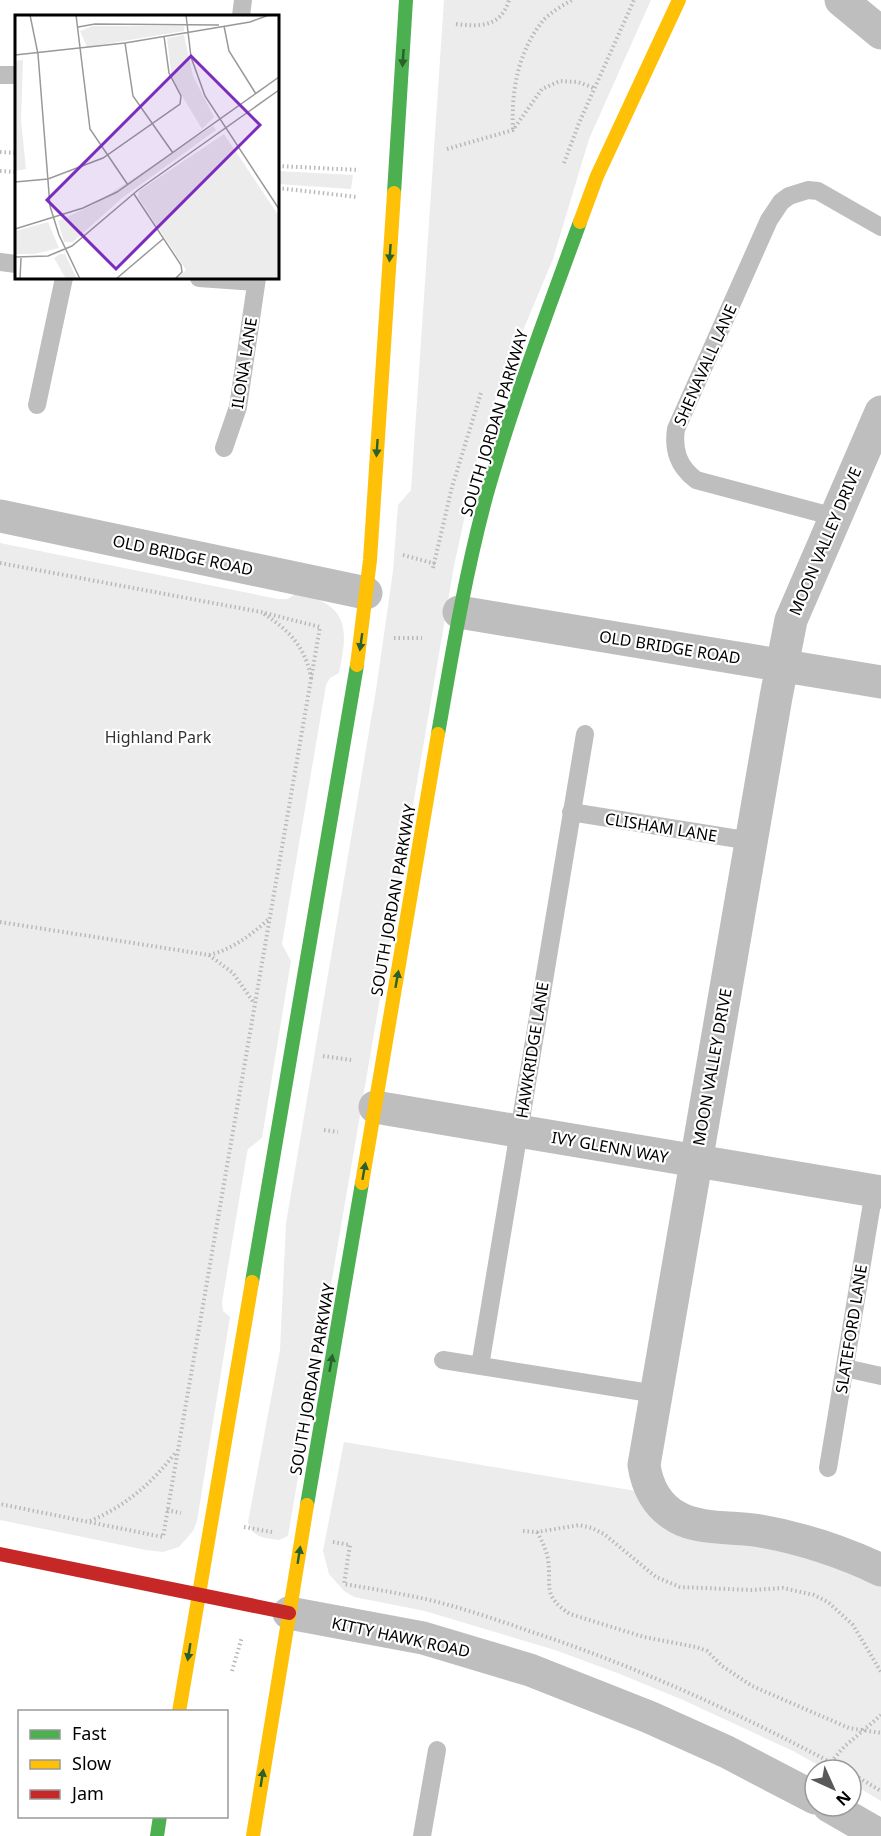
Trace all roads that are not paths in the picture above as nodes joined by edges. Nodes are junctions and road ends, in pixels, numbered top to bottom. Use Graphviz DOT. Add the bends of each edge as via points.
graph roads {
  1 [pos="243,0"];
  2 [pos="406,0"];
  3 [pos="680,0"];
  4 [pos="841,0"];
  5 [pos="241,15"];
  6 [pos="881,33"];
  7 [pos="881,227"];
  8 [pos="0,262"];
  9 [pos="15,264"];
  10 [pos="64,279"];
  11 [pos="228,279"];
  12 [pos="256,280"];
  13 [pos="38,405"];
  14 [pos="881,412"];
  15 [pos="224,448"];
  16 [pos="0,516"];
  17 [pos="835,517"];
  18 [pos="366,593"];
  19 [pos="459,612"];
  20 [pos="782,665"];
  21 [pos="881,682"];
  22 [pos="585,734"];
  23 [pos="571,812"];
  24 [pos="751,841"];
  25 [pos="375,1107"];
  26 [pos="519,1131"];
  27 [pos="696,1161"];
  28 [pos="877,1191"];
  29 [pos="443,1360"];
  30 [pos="480,1366"];
  31 [pos="845,1368"];
  32 [pos="881,1376"];
  33 [pos="656,1394"];
  34 [pos="828,1468"];
  35 [pos="0,1554"];
  36 [pos="881,1570"];
  37 [pos="198,1594"];
  38 [pos="289,1613"];
  39 [pos="179,1710"];
  40 [pos="437,1750"];
  41 [pos="803,1792"];
  42 [pos="160,1818"];
  43 [pos="850,1818"];
  44 [pos="157,1836"];
  45 [pos="253,1836"];
  46 [pos="423,1836"];
  47 [pos="881,1836"];
  1 -- 5 [label="lane"];
  2 -- 18 [label="street, one-way"];
  3 -- 19 [label="street, SOUTH JORDAN PARKWAY" via="597,176 521,383 486,498"];
  4 -- 6 [label="street"];
  7 -- 17 [label="lane, SHENAVALL LANE" via="818,191 799,192 781,202 769,220 674,441 681,465 696,480"];
  8 -- 9 [label="lane"];
  10 -- 13 [label="lane"];
  11 -- 12 [label="lane"];
  12 -- 15 [label="lane, ILONA LANE" via="238,407"];
  14 -- 17 [label="street, MOON VALLEY DRIVE"];
  16 -- 18 [label="street, OLD BRIDGE ROAD"];
  17 -- 20 [label="street, MOON VALLEY DRIVE" via="791,620"];
  18 -- 37 [label="street, one-way" via="353,690"];
  19 -- 20 [label="street, OLD BRIDGE ROAD"];
  25 -- 19 [label="street, SOUTH JORDAN PARKWAY, one-way"];
  20 -- 21 [label="street, OLD BRIDGE ROAD"];
  20 -- 24 [label="street, MOON VALLEY DRIVE"];
  22 -- 23 [label="lane, HAWKRIDGE LANE"];
  23 -- 24 [label="lane, CLISHAM LANE"];
  23 -- 26 [label="lane, HAWKRIDGE LANE"];
  24 -- 27 [label="street, MOON VALLEY DRIVE"];
  25 -- 26 [label="street, IVY GLENN WAY"];
  38 -- 25 [label="street, SOUTH JORDAN PARKWAY, one-way"];
  26 -- 27 [label="street, IVY GLENN WAY"];
  26 -- 30 [label="lane, HAWKRIDGE LANE"];
  27 -- 28 [label="street, IVY GLENN WAY"];
  27 -- 33 [label="street, MOON VALLEY DRIVE"];
  28 -- 31 [label="lane, SLATEFORD LANE"];
  29 -- 30 [label="lane"];
  30 -- 33 [label="lane"];
  31 -- 32 [label="lane"];
  31 -- 34 [label="lane, SLATEFORD LANE"];
  33 -- 36 [label="street, MOON VALLEY DRIVE" via="644,1464 651,1489 665,1509 687,1522 813,1543"];
  35 -- 37 [label="street, KITTY HAWK ROAD"];
  37 -- 38 [label="street, KITTY HAWK ROAD"];
  37 -- 39 [label="street, one-way"];
  38 -- 41 [label="street, KITTY HAWK ROAD" via="423,1638 530,1670 650,1717"];
  45 -- 38 [label="street, SOUTH JORDAN PARKWAY, one-way"];
  40 -- 46 [label="lane"];
  42 -- 44 [label="street"];
  43 -- 47 [label="street"];
}
